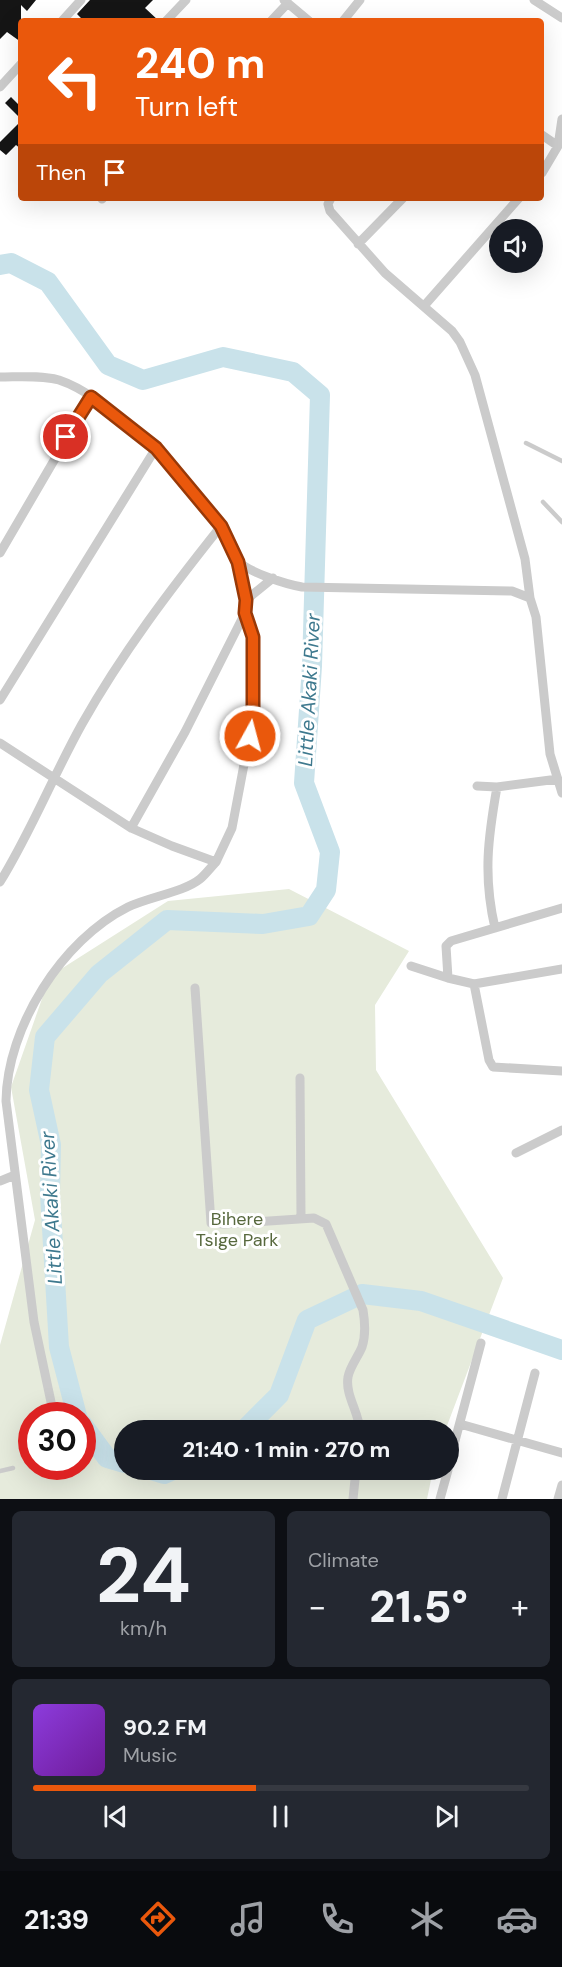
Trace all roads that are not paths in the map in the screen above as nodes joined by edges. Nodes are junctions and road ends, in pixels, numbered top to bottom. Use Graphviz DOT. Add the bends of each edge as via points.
graph roads {
  1 [pos="81,0"];
  2 [pos="186,0"];
  3 [pos="360,0"];
  4 [pos="534,0"];
  5 [pos="286,2"];
  6 [pos="65,18"];
  7 [pos="169,18"];
  8 [pos="273,18"];
  9 [pos="305,18"];
  10 [pos="345,18"];
  11 [pos="562,18"];
  12 [pos="18,67"];
  13 [pos="0,87"];
  14 [pos="562,119"];
  15 [pos="544,136"];
  16 [pos="558,146"];
  17 [pos="544,169"];
  18 [pos="330,201"];
  19 [pos="400,201"];
  20 [pos="516,201"];
  21 [pos="358,244"];
  22 [pos="424,306"];
  23 [pos="0,377"];
  24 [pos="91,397"];
  25 [pos="526,443"];
  26 [pos="156,448"];
  27 [pos="562,461"];
  28 [pos="543,502"];
  29 [pos="562,522"];
  30 [pos="221,526"];
  31 [pos="0,553"];
  32 [pos="238,562"];
  33 [pos="273,578"];
  34 [pos="530,598"];
  35 [pos="246,600"];
  36 [pos="245,613"];
  37 [pos="0,700"];
  38 [pos="0,743"];
  39 [pos="55,778"];
  40 [pos="558,779"];
  41 [pos="477,786"];
  42 [pos="497,787"];
  43 [pos="562,793"];
  44 [pos="131,828"];
  45 [pos="216,862"];
  46 [pos="0,882"];
  47 [pos="562,908"];
  48 [pos="495,927"];
  49 [pos="411,966"];
  50 [pos="562,969"];
  51 [pos="448,978"];
  52 [pos="474,984"];
  53 [pos="195,988"];
  54 [pos="562,1071"];
  55 [pos="300,1078"];
  56 [pos="562,1130"];
  57 [pos="516,1153"];
  58 [pos="15,1175"];
  59 [pos="0,1181"];
  60 [pos="300,1218"];
  61 [pos="481,1343"];
  62 [pos="536,1373"];
  63 [pos="51,1402"];
  64 [pos="358,1420"];
  65 [pos="460,1424"];
  66 [pos="459,1428"];
  67 [pos="518,1440"];
  68 [pos="562,1453"];
  69 [pos="13,1468"];
  70 [pos="0,1471"];
  71 [pos="355,1480"];
  72 [pos="445,1480"];
  73 [pos="562,1485"];
  74 [pos="353,1499"];
  75 [pos="440,1499"];
  76 [pos="502,1499"];
  77 [pos="558,1499"];
  1 -- 6 [label="street"];
  2 -- 7 [label="street"];
  3 -- 10 [label="street"];
  4 -- 11 [label="street"];
  5 -- 8 [label="street"];
  5 -- 9 [label="street"];
  12 -- 13 [label="street"];
  14 -- 16 [label="street"];
  15 -- 16 [label="street"];
  16 -- 17 [label="street"];
  18 -- 21 [label="street" via="330,211"];
  19 -- 21 [label="street"];
  20 -- 22 [label="street"];
  21 -- 22 [label="street"];
  22 -- 34 [label="street" via="452,331 475,375 525,559"];
  23 -- 24 [label="street" via="46,377"];
  24 -- 26 [label="street"];
  24 -- 31 [label="street"];
  25 -- 27 [label="lane"];
  26 -- 30 [label="street"];
  26 -- 37 [label="street"];
  28 -- 29 [label="lane"];
  30 -- 32 [label="street"];
  30 -- 39 [label="street" via="153,610 87,715"];
  32 -- 33 [label="street"];
  32 -- 35 [label="street"];
  33 -- 34 [label="street" via="302,587 512,591"];
  33 -- 35 [label="street"];
  34 -- 40 [label="street" via="536,617 550,754"];
  35 -- 36 [label="street"];
  36 -- 44 [label="street"];
  36 -- 45 [label="street" via="253,637 253,717 232,828"];
  38 -- 39 [label="street"];
  39 -- 44 [label="street"];
  39 -- 46 [label="street"];
  40 -- 42 [label="street"];
  40 -- 43 [label="street"];
  41 -- 42 [label="street"];
  42 -- 48 [label="street" via="487,851 488,891"];
  44 -- 45 [label="street"];
  45 -- 58 [label="street" via="194,883 147,899 106,921 70,951 44,986 16,1045 6,1089"];
  47 -- 48 [label="street"];
  48 -- 51 [label="street" via="447,943"];
  49 -- 51 [label="street"];
  50 -- 52 [label="street"];
  51 -- 52 [label="street"];
  52 -- 54 [label="street" via="493,1067"];
  53 -- 60 [label="street" via="211,1222"];
  55 -- 60 [label="street"];
  56 -- 57 [label="street"];
  58 -- 59 [label="street"];
  58 -- 63 [label="street" via="34,1323"];
  60 -- 64 [label="street" via="314,1218 326,1224 363,1310 362,1345 350,1368 347,1385"];
  61 -- 65 [label="street"];
  62 -- 67 [label="street"];
  65 -- 66 [label="street"];
  65 -- 67 [label="street"];
  67 -- 68 [label="street"];
  67 -- 76 [label="street"];
  69 -- 70 [label="lane"];
  71 -- 74 [label="street"];
  72 -- 75 [label="street"];
  73 -- 77 [label="street"];
}
